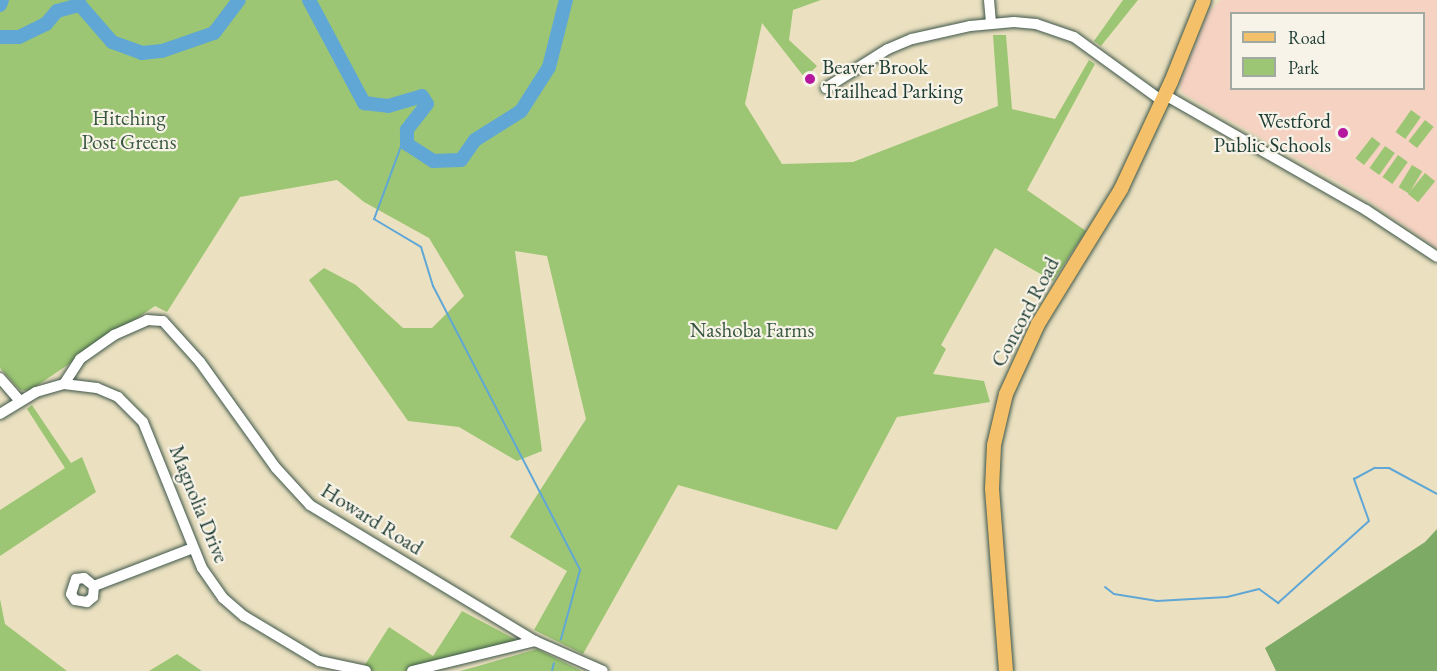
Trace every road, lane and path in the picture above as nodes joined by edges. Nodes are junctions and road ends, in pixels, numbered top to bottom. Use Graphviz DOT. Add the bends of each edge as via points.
graph roads {
  1 [pos="989,0"];
  2 [pos="1204,0"];
  3 [pos="991,23"];
  4 [pos="826,88"];
  5 [pos="1164,98"];
  6 [pos="1437,257"];
  7 [pos="0,378"];
  8 [pos="64,384"];
  9 [pos="20,400"];
  10 [pos="0,414"];
  11 [pos="194,548"];
  12 [pos="94,586"];
  13 [pos="535,641"];
  14 [pos="329,668"];
  15 [pos="366,671"];
  16 [pos="412,671"];
  17 [pos="603,671"];
  18 [pos="1006,671"];
  1 -- 3 [label="street"];
  2 -- 5 [label="main road, Concord Road"];
  3 -- 4 [label="street" via="912,39 888,49"];
  3 -- 5 [label="street" via="1036,24 1064,33"];
  5 -- 6 [label="street" via="1357,205"];
  5 -- 18 [label="main road, Concord Road" via="1121,189 1029,341 1000,415 992,489"];
  7 -- 9 [label="street"];
  8 -- 9 [label="street, Magnolia Drive"];
  8 -- 11 [label="street, Magnolia Drive" via="107,391 135,412 152,443"];
  8 -- 13 [label="street, Howard Road" via="80,359 114,335 147,320 163,321 200,362 303,499"];
  9 -- 10 [label="street, Magnolia Drive"];
  11 -- 12 [label="street"];
  11 -- 14 [label="street, Magnolia Drive" via="212,584 233,608"];
  13 -- 16 [label="street"];
  13 -- 17 [label="street, Howard Road"];
  14 -- 15 [label="street, Magnolia Drive"];
}
